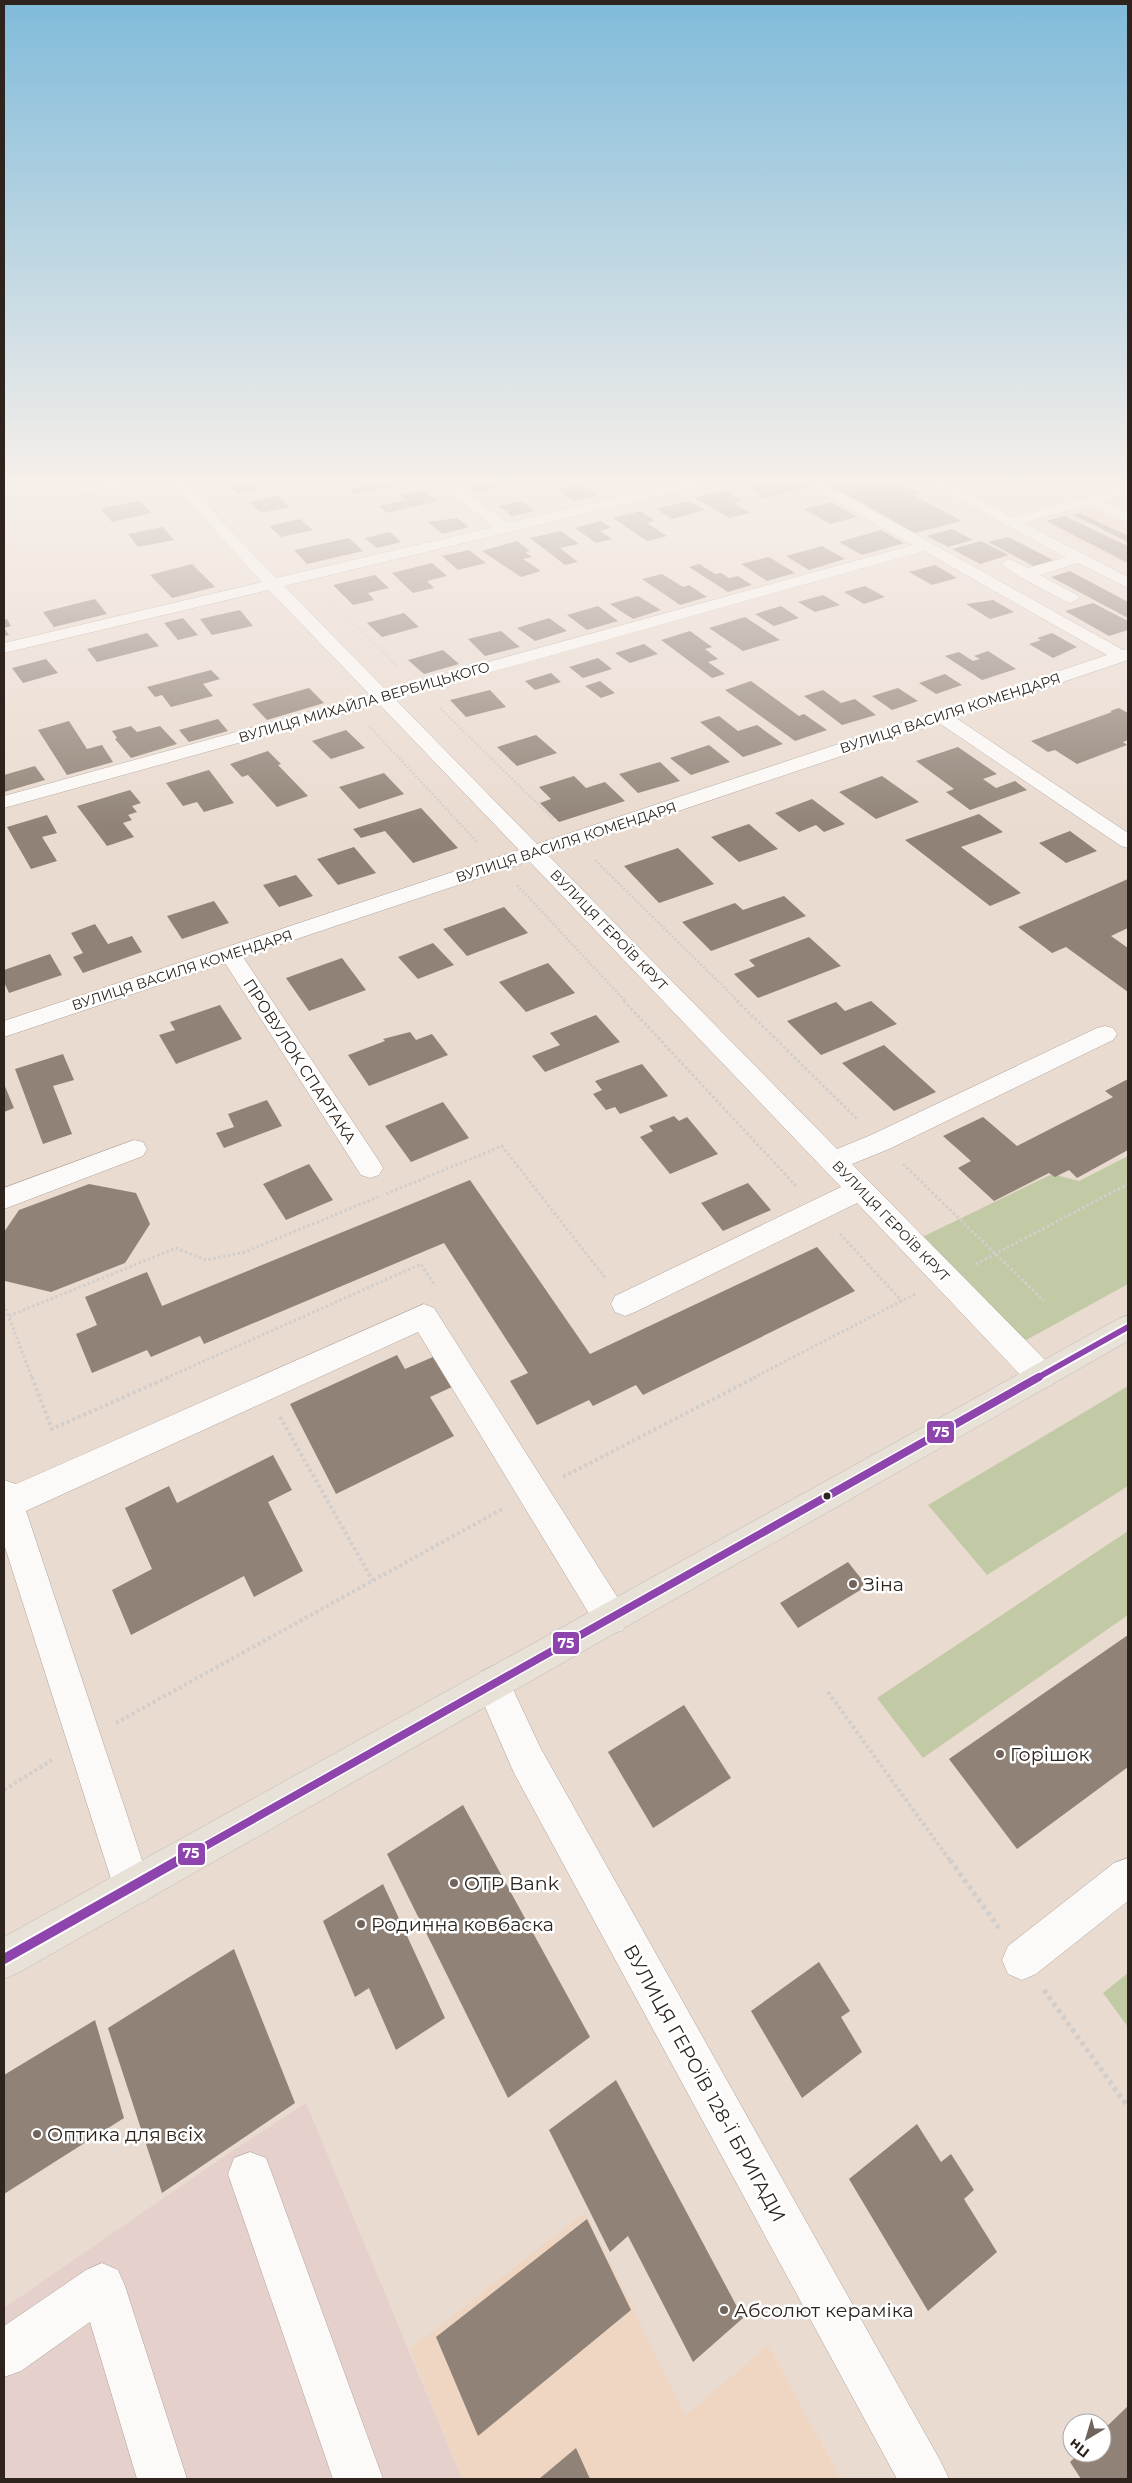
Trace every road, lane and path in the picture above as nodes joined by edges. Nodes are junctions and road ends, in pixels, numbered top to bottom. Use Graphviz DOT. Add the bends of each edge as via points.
graph roads {
  1 [pos="215,598"];
  2 [pos="287,598"];
  3 [pos="328,598"];
  4 [pos="739,598"];
  5 [pos="1021,598"];
  6 [pos="4,648"];
  7 [pos="1125,655"];
  8 [pos="419,687"];
  9 [pos="383,697"];
  10 [pos="350,706"];
  11 [pos="941,716"];
  12 [pos="4,802"];
  13 [pos="573,839"];
  14 [pos="1128,842"];
  15 [pos="534,852"];
  16 [pos="497,865"];
  17 [pos="230,954"];
  18 [pos="4,1029"];
  19 [pos="1105,1034"];
  20 [pos="880,1142"];
  21 [pos="134,1149"];
  22 [pos="833,1161"];
  23 [pos="370,1168"];
  24 [pos="860,1190"];
  25 [pos="4,1199"];
  26 [pos="817,1209"];
  27 [pos="902,1301"];
  28 [pos="1044,1301"];
  29 [pos="625,1304"];
  30 [pos="8,1316"];
  31 [pos="1128,1327"];
  32 [pos="1041,1376"];
  33 [pos="263,1388"];
  34 [pos="5,1501"];
  35 [pos="373,1580"];
  36 [pos="611,1618"];
  37 [pos="493,1684"];
  38 [pos="828,1692"];
  39 [pos="1128,1877"];
  40 [pos="132,1887"];
  41 [pos="4,1958"];
  42 [pos="1022,1960"];
  43 [pos="1128,2107"];
  44 [pos="250,2174"];
  45 [pos="4,2354"];
  46 [pos="162,2479"];
  47 [pos="358,2479"];
  48 [pos="924,2479"];
  1 -- 6 [label="street"];
  2 -- 9 [label="street, ВУЛИЦЯ ГЕРОЇВ КРУТ"];
  3 -- 8 [label="path"];
  4 -- 8 [label="street, ВУЛИЦЯ МИХАЙЛА ВЕРБИЦЬКОГО"];
  5 -- 7 [label="street"];
  7 -- 11 [label="street, ВУЛИЦЯ ВАСИЛЯ КОМЕНДАРЯ"];
  8 -- 9 [label="street, ВУЛИЦЯ МИХАЙЛА ВЕРБИЦЬКОГО"];
  8 -- 13 [label="path"];
  9 -- 10 [label="street, ВУЛИЦЯ МИХАЙЛА ВЕРБИЦЬКОГО"];
  9 -- 15 [label="street, ВУЛИЦЯ ГЕРОЇВ КРУТ"];
  10 -- 12 [label="street, ВУЛИЦЯ МИХАЙЛА ВЕРБИЦЬКОГО"];
  10 -- 16 [label="path"];
  11 -- 13 [label="street, ВУЛИЦЯ ВАСИЛЯ КОМЕНДАРЯ"];
  11 -- 14 [label="street"];
  13 -- 15 [label="street, ВУЛИЦЯ ВАСИЛЯ КОМЕНДАРЯ"];
  13 -- 20 [label="path"];
  15 -- 16 [label="street, ВУЛИЦЯ ВАСИЛЯ КОМЕНДАРЯ"];
  15 -- 22 [label="street, ВУЛИЦЯ ГЕРОЇВ КРУТ"];
  16 -- 17 [label="street, ВУЛИЦЯ ВАСИЛЯ КОМЕНДАРЯ"];
  16 -- 26 [label="path"];
  17 -- 18 [label="street, ВУЛИЦЯ ВАСИЛЯ КОМЕНДАРЯ"];
  17 -- 23 [label="street, ПРОВУЛОК СПАРТАКА"];
  19 -- 20 [label="street"];
  20 -- 22 [label="street"];
  20 -- 28 [label="path"];
  21 -- 25 [label="street"];
  22 -- 24 [label="street, ВУЛИЦЯ ГЕРОЇВ КРУТ"];
  24 -- 26 [label="street"];
  24 -- 32 [label="street, ВУЛИЦЯ ГЕРОЇВ КРУТ"];
  26 -- 27 [label="path"];
  26 -- 29 [label="street"];
  29 -- 30 [label="path" via="502,1146 244,1252 206,1260 176,1248"];
  31 -- 32 [label="main road"];
  32 -- 36 [label="main road"];
  33 -- 34 [label="street"];
  33 -- 35 [label="path"];
  33 -- 36 [label="street" via="424,1316"];
  34 -- 40 [label="street"];
  36 -- 37 [label="main road"];
  37 -- 40 [label="main road"];
  37 -- 48 [label="street, ВУЛИЦЯ ГЕРОЇВ 128-Ї БРИГАДИ" via="527,1760"];
  38 -- 42 [label="path"];
  39 -- 42 [label="street"];
  40 -- 41 [label="main road"];
  42 -- 43 [label="path"];
  44 -- 47 [label="street"];
  45 -- 46 [label="street" via="102,2286"];
}
